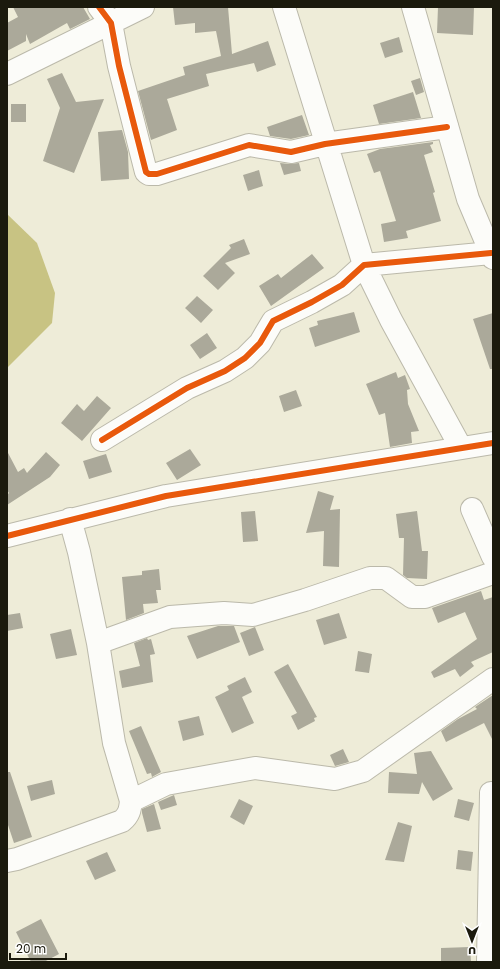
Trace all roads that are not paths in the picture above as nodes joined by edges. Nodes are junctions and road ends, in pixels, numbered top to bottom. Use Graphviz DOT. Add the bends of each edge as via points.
graph roads {
  1 [pos="143,7"];
  2 [pos="284,7"];
  3 [pos="413,7"];
  4 [pos="104,15"];
  5 [pos="7,74"];
  6 [pos="447,127"];
  7 [pos="325,144"];
  8 [pos="492,256"];
  9 [pos="364,265"];
  10 [pos="102,440"];
  11 [pos="493,443"];
  12 [pos="461,448"];
  13 [pos="472,509"];
  14 [pos="70,519"];
  15 [pos="9,531"];
  16 [pos="493,557"];
  17 [pos="493,573"];
  18 [pos="98,643"];
  19 [pos="493,680"];
  20 [pos="491,793"];
  21 [pos="131,801"];
  22 [pos="7,861"];
  23 [pos="488,962"];
  1 -- 4 [label="street"];
  2 -- 7 [label="street"];
  3 -- 6 [label="street"];
  4 -- 5 [label="street"];
  4 -- 7 [label="street" via="146,172 149,174 157,174 249,146 285,152"];
  6 -- 7 [label="street"];
  6 -- 8 [label="street" via="468,199"];
  7 -- 9 [label="street"];
  8 -- 9 [label="street"];
  9 -- 10 [label="street" via="342,285 273,321 260,344 245,358 188,388"];
  9 -- 12 [label="street"];
  11 -- 12 [label="street"];
  12 -- 14 [label="street" via="166,496"];
  13 -- 16 [label="street"];
  14 -- 15 [label="street"];
  14 -- 18 [label="street"];
  17 -- 18 [label="street" via="425,597 412,597 386,578 370,578 252,615 224,613 170,617"];
  18 -- 21 [label="street" via="114,743"];
  19 -- 21 [label="street" via="363,771 335,779 255,768 166,784"];
  20 -- 23 [label="street"];
  21 -- 22 [label="street" via="128,816 122,821"];
}
